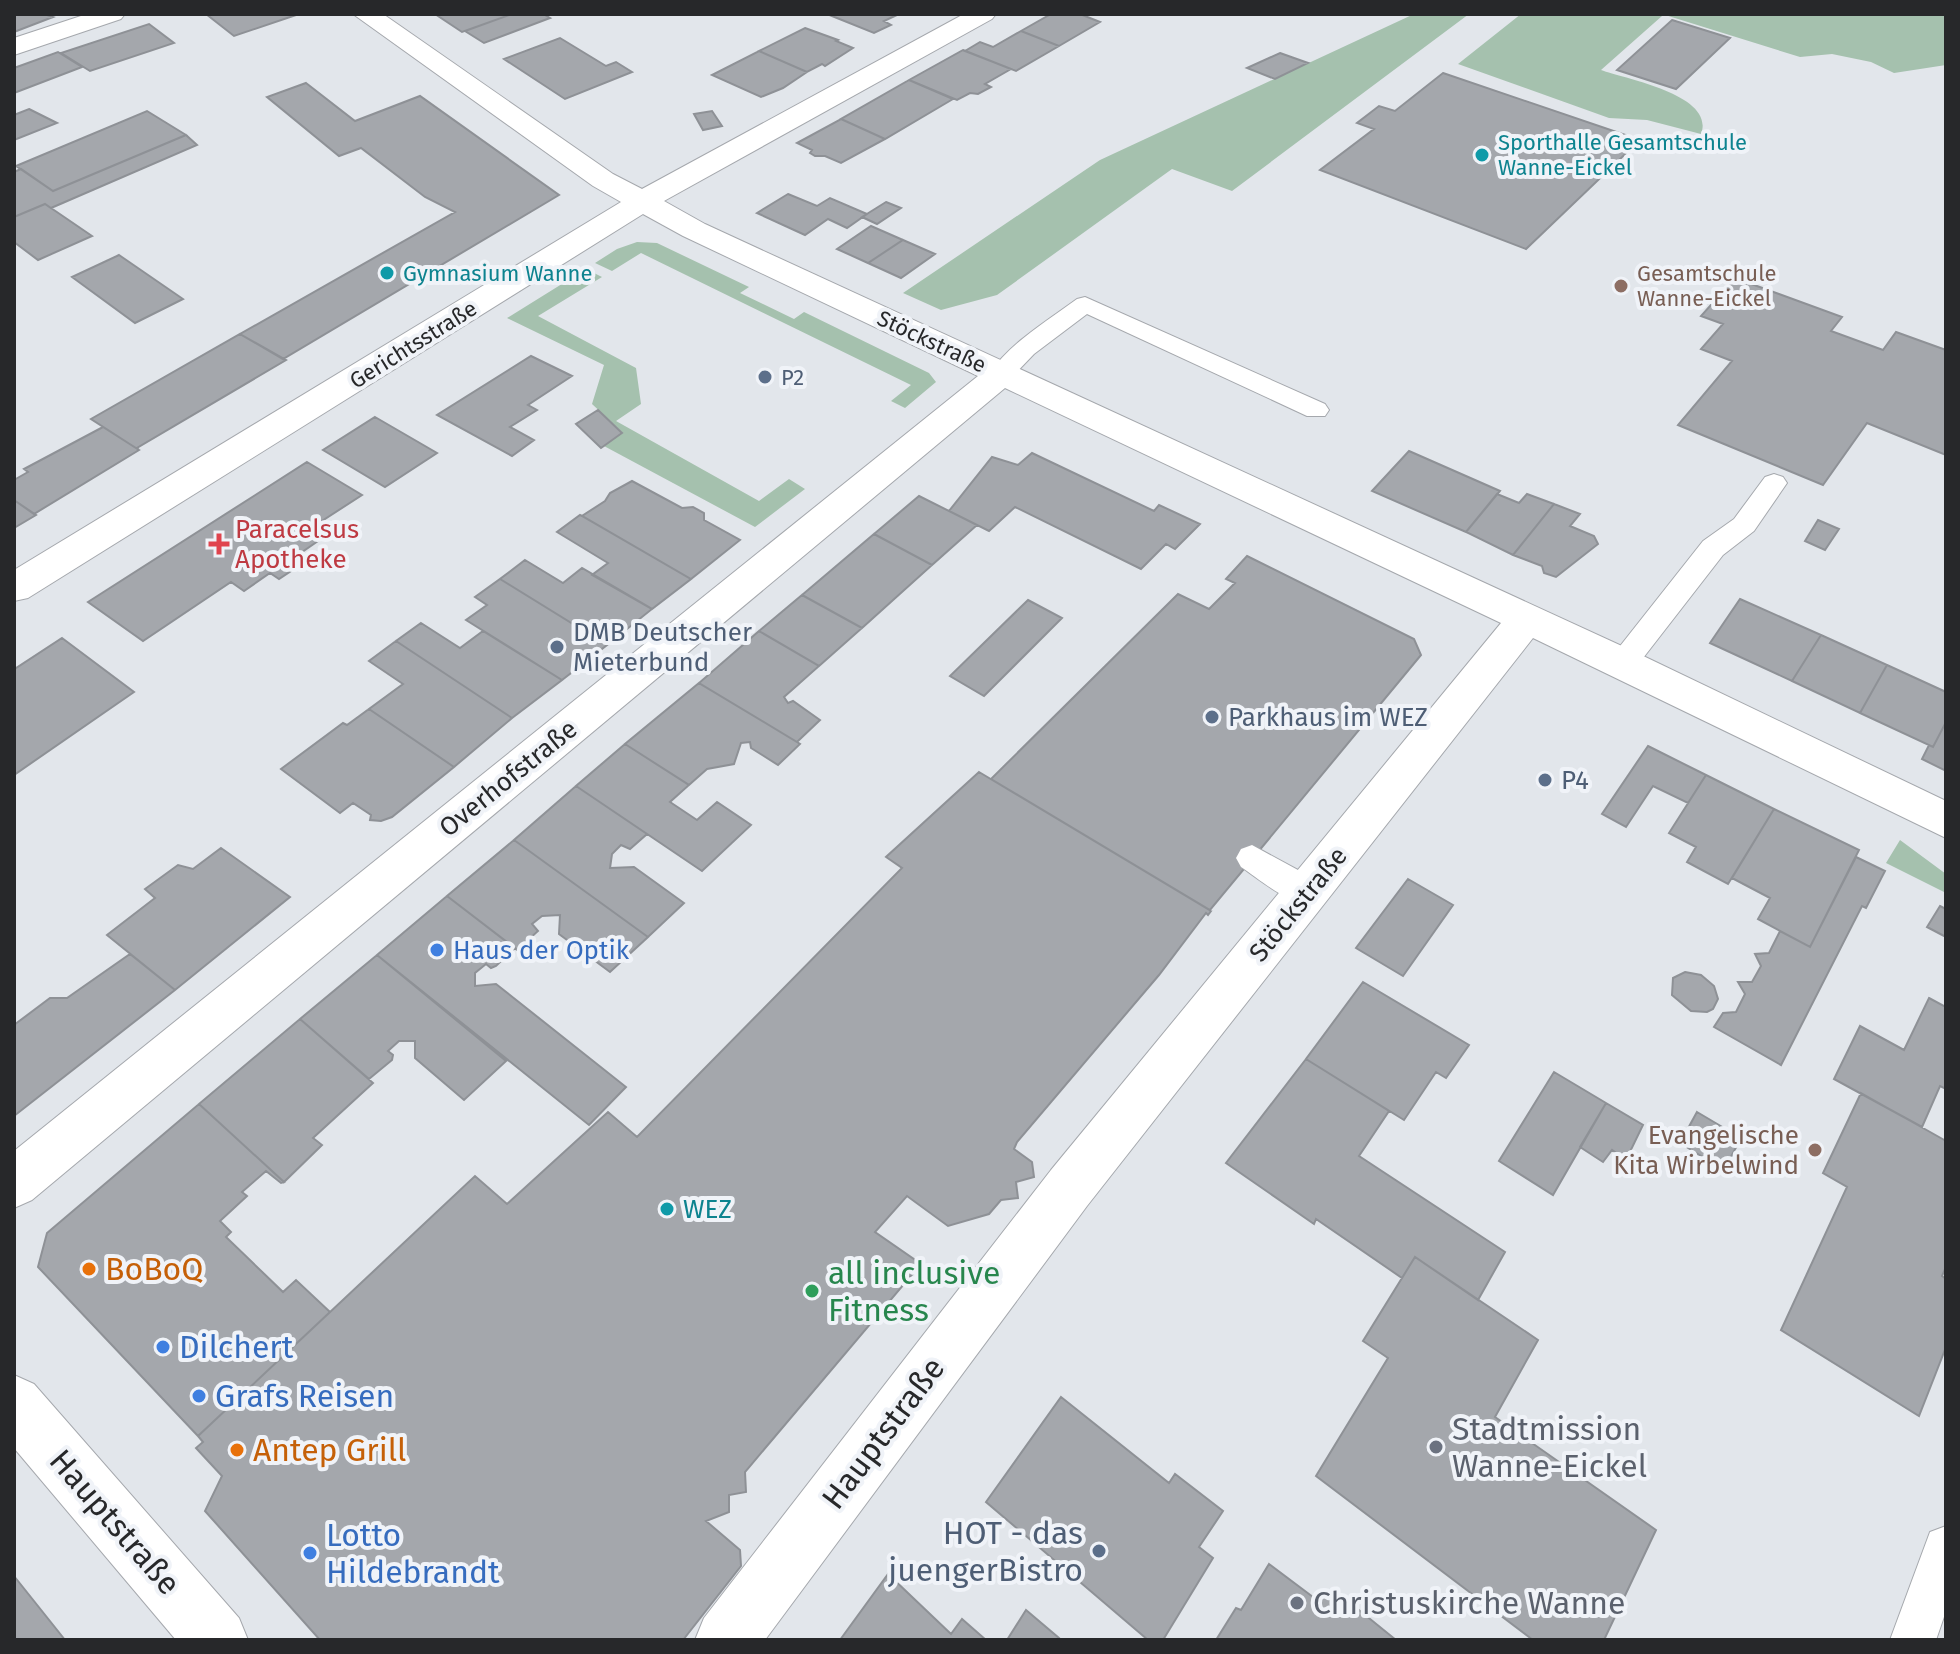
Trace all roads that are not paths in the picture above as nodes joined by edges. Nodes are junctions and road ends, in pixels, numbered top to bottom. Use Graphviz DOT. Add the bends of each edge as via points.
graph roads {
  1 [pos="112,14"];
  2 [pos="366,14"];
  3 [pos="983,14"];
  4 [pos="14,47"];
  5 [pos="641,202"];
  6 [pos="1001,374"];
  7 [pos="1316,410"];
  8 [pos="1774,483"];
  9 [pos="14,588"];
  10 [pos="1526,619"];
  11 [pos="1623,663"];
  12 [pos="1946,821"];
  13 [pos="1252,858"];
  14 [pos="1308,892"];
  15 [pos="14,1183"];
  16 [pos="1069,1188"];
  17 [pos="14,1404"];
  18 [pos="1946,1548"];
  19 [pos="217,1640"];
  20 [pos="726,1640"];
  21 [pos="1913,1640"];
  1 -- 4 [label="street"];
  2 -- 5 [label="street, Stöckstraße"];
  3 -- 5 [label="street, Gerichtsstraße"];
  5 -- 6 [label="street, Stöckstraße"];
  5 -- 9 [label="street, Gerichtsstraße"];
  6 -- 7 [label="lane" via="1085,304"];
  6 -- 10 [label="street, Stöckstraße"];
  6 -- 15 [label="street, Overhofstraße"];
  8 -- 11 [label="lane" via="1744,525 1713,548"];
  10 -- 11 [label="street, Stöckstraße"];
  10 -- 14 [label="street, Stöckstraße"];
  11 -- 12 [label="street, Stöckstraße"];
  13 -- 14 [label="lane"];
  14 -- 16 [label="street, Stöckstraße"];
  16 -- 20 [label="street, Hauptstraße"];
  17 -- 19 [label="street, Hauptstraße"];
  18 -- 21 [label="lane"];
}
